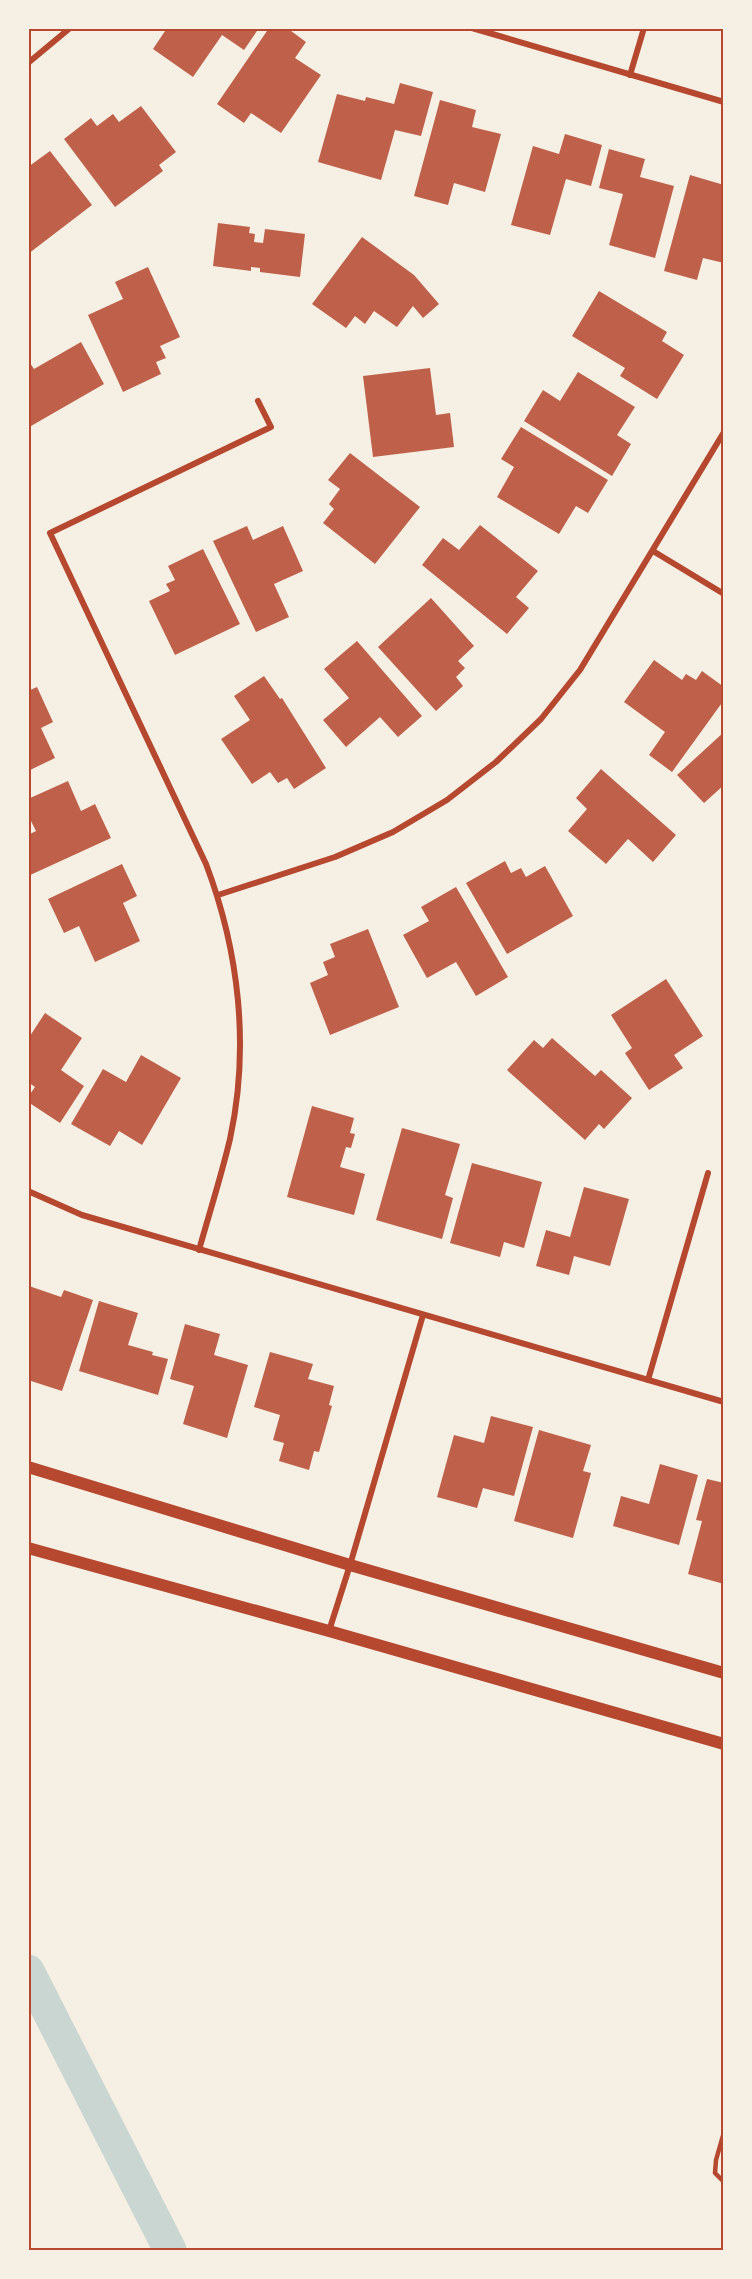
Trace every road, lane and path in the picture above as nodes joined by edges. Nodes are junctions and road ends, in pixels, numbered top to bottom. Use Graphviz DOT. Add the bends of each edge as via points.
graph roads {
  1 [pos="70,28"];
  2 [pos="472,28"];
  3 [pos="644,28"];
  4 [pos="28,63"];
  5 [pos="630,75"];
  6 [pos="723,102"];
  7 [pos="258,401"];
  8 [pos="723,432"];
  9 [pos="653,551"];
  10 [pos="723,594"];
  11 [pos="218,895"];
  12 [pos="708,1173"];
  13 [pos="28,1191"];
  14 [pos="199,1250"];
  15 [pos="423,1315"];
  16 [pos="648,1380"];
  17 [pos="723,1402"];
  18 [pos="28,1467"];
  19 [pos="28,1548"];
  20 [pos="350,1565"];
  21 [pos="329,1630"];
  22 [pos="723,1674"];
  23 [pos="723,1744"];
  24 [pos="723,2132"];
  25 [pos="723,2182"];
  1 -- 4 [label="street"];
  2 -- 5 [label="street"];
  3 -- 5 [label="street"];
  5 -- 6 [label="street"];
  7 -- 11 [label="street" via="271,427 50,533"];
  8 -- 9 [label="street"];
  9 -- 10 [label="street"];
  9 -- 11 [label="street" via="580,670 541,719 496,762 447,800 393,832 335,857"];
  11 -- 14 [label="street" via="232,951 240,1016 238,1082 230,1139"];
  12 -- 16 [label="street"];
  13 -- 14 [label="street" via="82,1215"];
  14 -- 15 [label="street"];
  15 -- 16 [label="street"];
  15 -- 20 [label="street"];
  16 -- 17 [label="street"];
  18 -- 20 [label="main road"];
  19 -- 21 [label="main road"];
  20 -- 21 [label="street"];
  20 -- 22 [label="main road"];
  21 -- 23 [label="main road"];
  24 -- 25 [label="lane" via="715,2173"];
}
